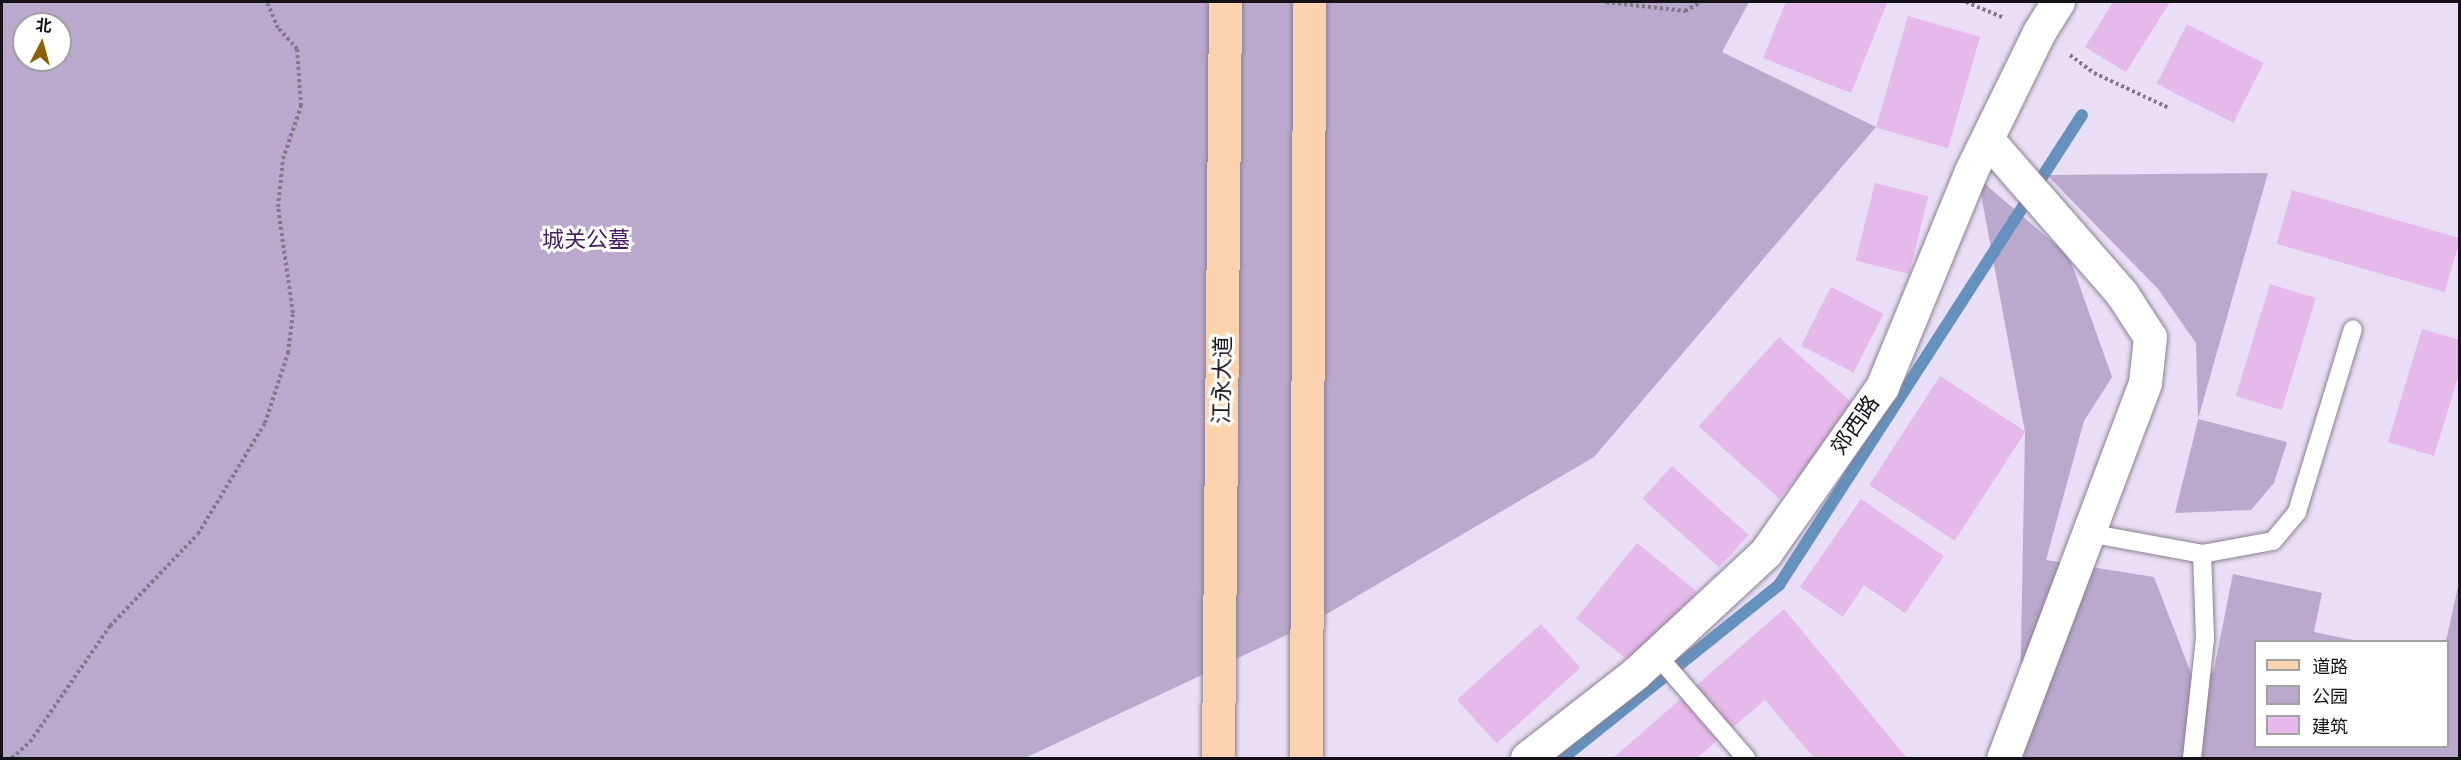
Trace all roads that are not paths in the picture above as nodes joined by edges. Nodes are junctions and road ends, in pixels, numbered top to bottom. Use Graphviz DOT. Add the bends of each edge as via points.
graph roads {
  1 [pos="1225,2"];
  2 [pos="1309,2"];
  3 [pos="2058,2"];
  4 [pos="1987,139"];
  5 [pos="2354,329"];
  6 [pos="2088,533"];
  7 [pos="2202,554"];
  8 [pos="1658,657"];
  9 [pos="1544,753"];
  10 [pos="1218,759"];
  11 [pos="1306,759"];
  12 [pos="1746,759"];
  13 [pos="2003,759"];
  14 [pos="2192,759"];
  1 -- 10 [label="main road, 江永大道"];
  2 -- 11 [label="main road"];
  3 -- 4 [label="street, 郊西路"];
  4 -- 6 [label="street" via="2122,294 2150,337 2145,383"];
  4 -- 8 [label="street, 郊西路" via="1882,387 1766,552"];
  5 -- 7 [label="lane" via="2297,512 2273,541"];
  6 -- 7 [label="lane"];
  6 -- 13 [label="street"];
  7 -- 14 [label="lane" via="2205,638"];
  8 -- 9 [label="street, 郊西路"];
  8 -- 12 [label="lane"];
}
